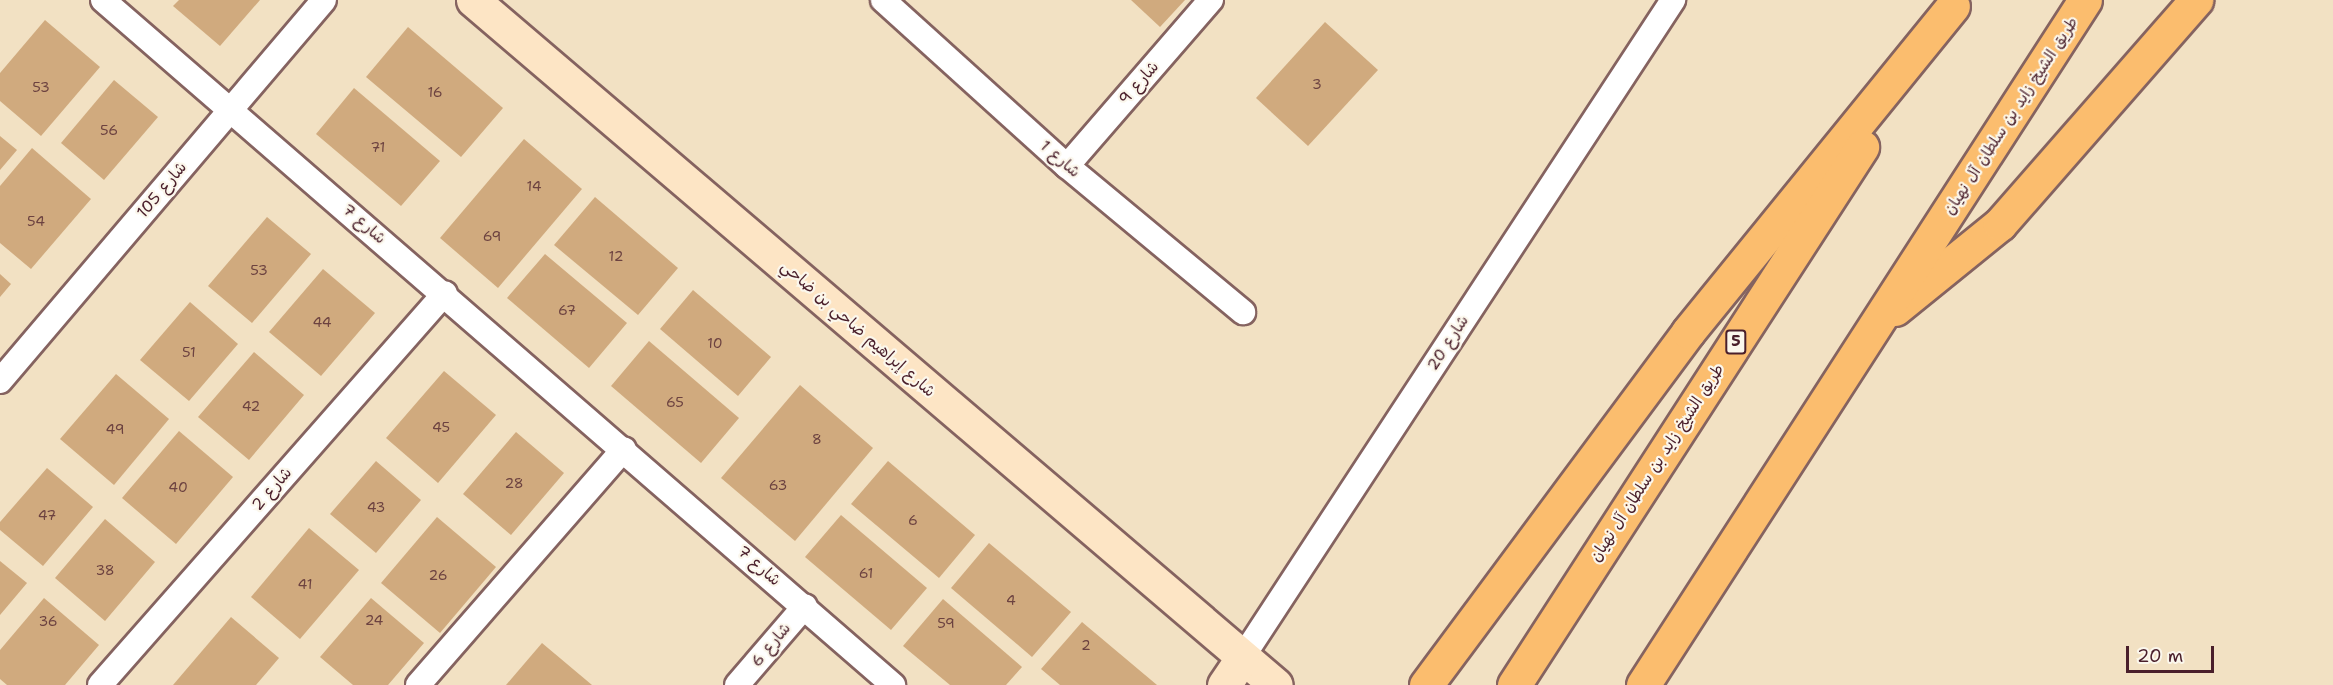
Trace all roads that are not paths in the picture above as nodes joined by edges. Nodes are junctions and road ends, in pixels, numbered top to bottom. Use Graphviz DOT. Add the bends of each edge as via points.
graph roads {
  1 [pos="103,0"];
  2 [pos="324,0"];
  3 [pos="473,0"];
  4 [pos="883,0"];
  5 [pos="1211,0"];
  6 [pos="1673,0"];
  7 [pos="2085,0"];
  8 [pos="2196,0"];
  9 [pos="1956,3"];
  10 [pos="231,109"];
  11 [pos="1067,166"];
  12 [pos="445,293"];
  13 [pos="1243,312"];
  14 [pos="1870,329"];
  15 [pos="0,381"];
  16 [pos="624,449"];
  17 [pos="805,606"];
  18 [pos="1444,655"];
  19 [pos="1242,658"];
  20 [pos="100,685"];
  21 [pos="418,685"];
  22 [pos="737,685"];
  23 [pos="893,685"];
  24 [pos="1224,685"];
  25 [pos="1276,685"];
  26 [pos="1412,685"];
  27 [pos="1426,685"];
  28 [pos="1514,685"];
  29 [pos="1643,685"];
  1 -- 10 [label="street, شارع 7"];
  2 -- 10 [label="street, شارع 105"];
  3 -- 19 [label="street, شارع إبراهيم ضاحي بن ضاحي"];
  4 -- 11 [label="street, شارع 1"];
  5 -- 11 [label="street, شارع 9"];
  6 -- 19 [label="street, شارع 20"];
  7 -- 14 [label="highway, طريق الشيخ زايد بن سلطان آل نهيان"];
  8 -- 14 [label="highway" via="2000,224"];
  9 -- 18 [label="highway" via="1688,332"];
  9 -- 28 [label="highway, طريق الشيخ زايد بن سلطان آل نهيان / 5"];
  10 -- 12 [label="street, شارع 7"];
  10 -- 15 [label="street, شارع 105"];
  11 -- 13 [label="street, شارع 1"];
  12 -- 16 [label="street, شارع 7"];
  12 -- 20 [label="street, شارع 2"];
  14 -- 29 [label="highway, طريق الشيخ زايد بن سلطان آل نهيان"];
  16 -- 17 [label="street, شارع 7"];
  16 -- 21 [label="street"];
  17 -- 22 [label="street, شارع 6"];
  17 -- 23 [label="street, شارع 7"];
  18 -- 26 [label="street"];
  18 -- 27 [label="highway"];
  19 -- 24 [label="street, شارع 20"];
  19 -- 25 [label="street, شارع إبراهيم ضاحي بن ضاحي"];
}
